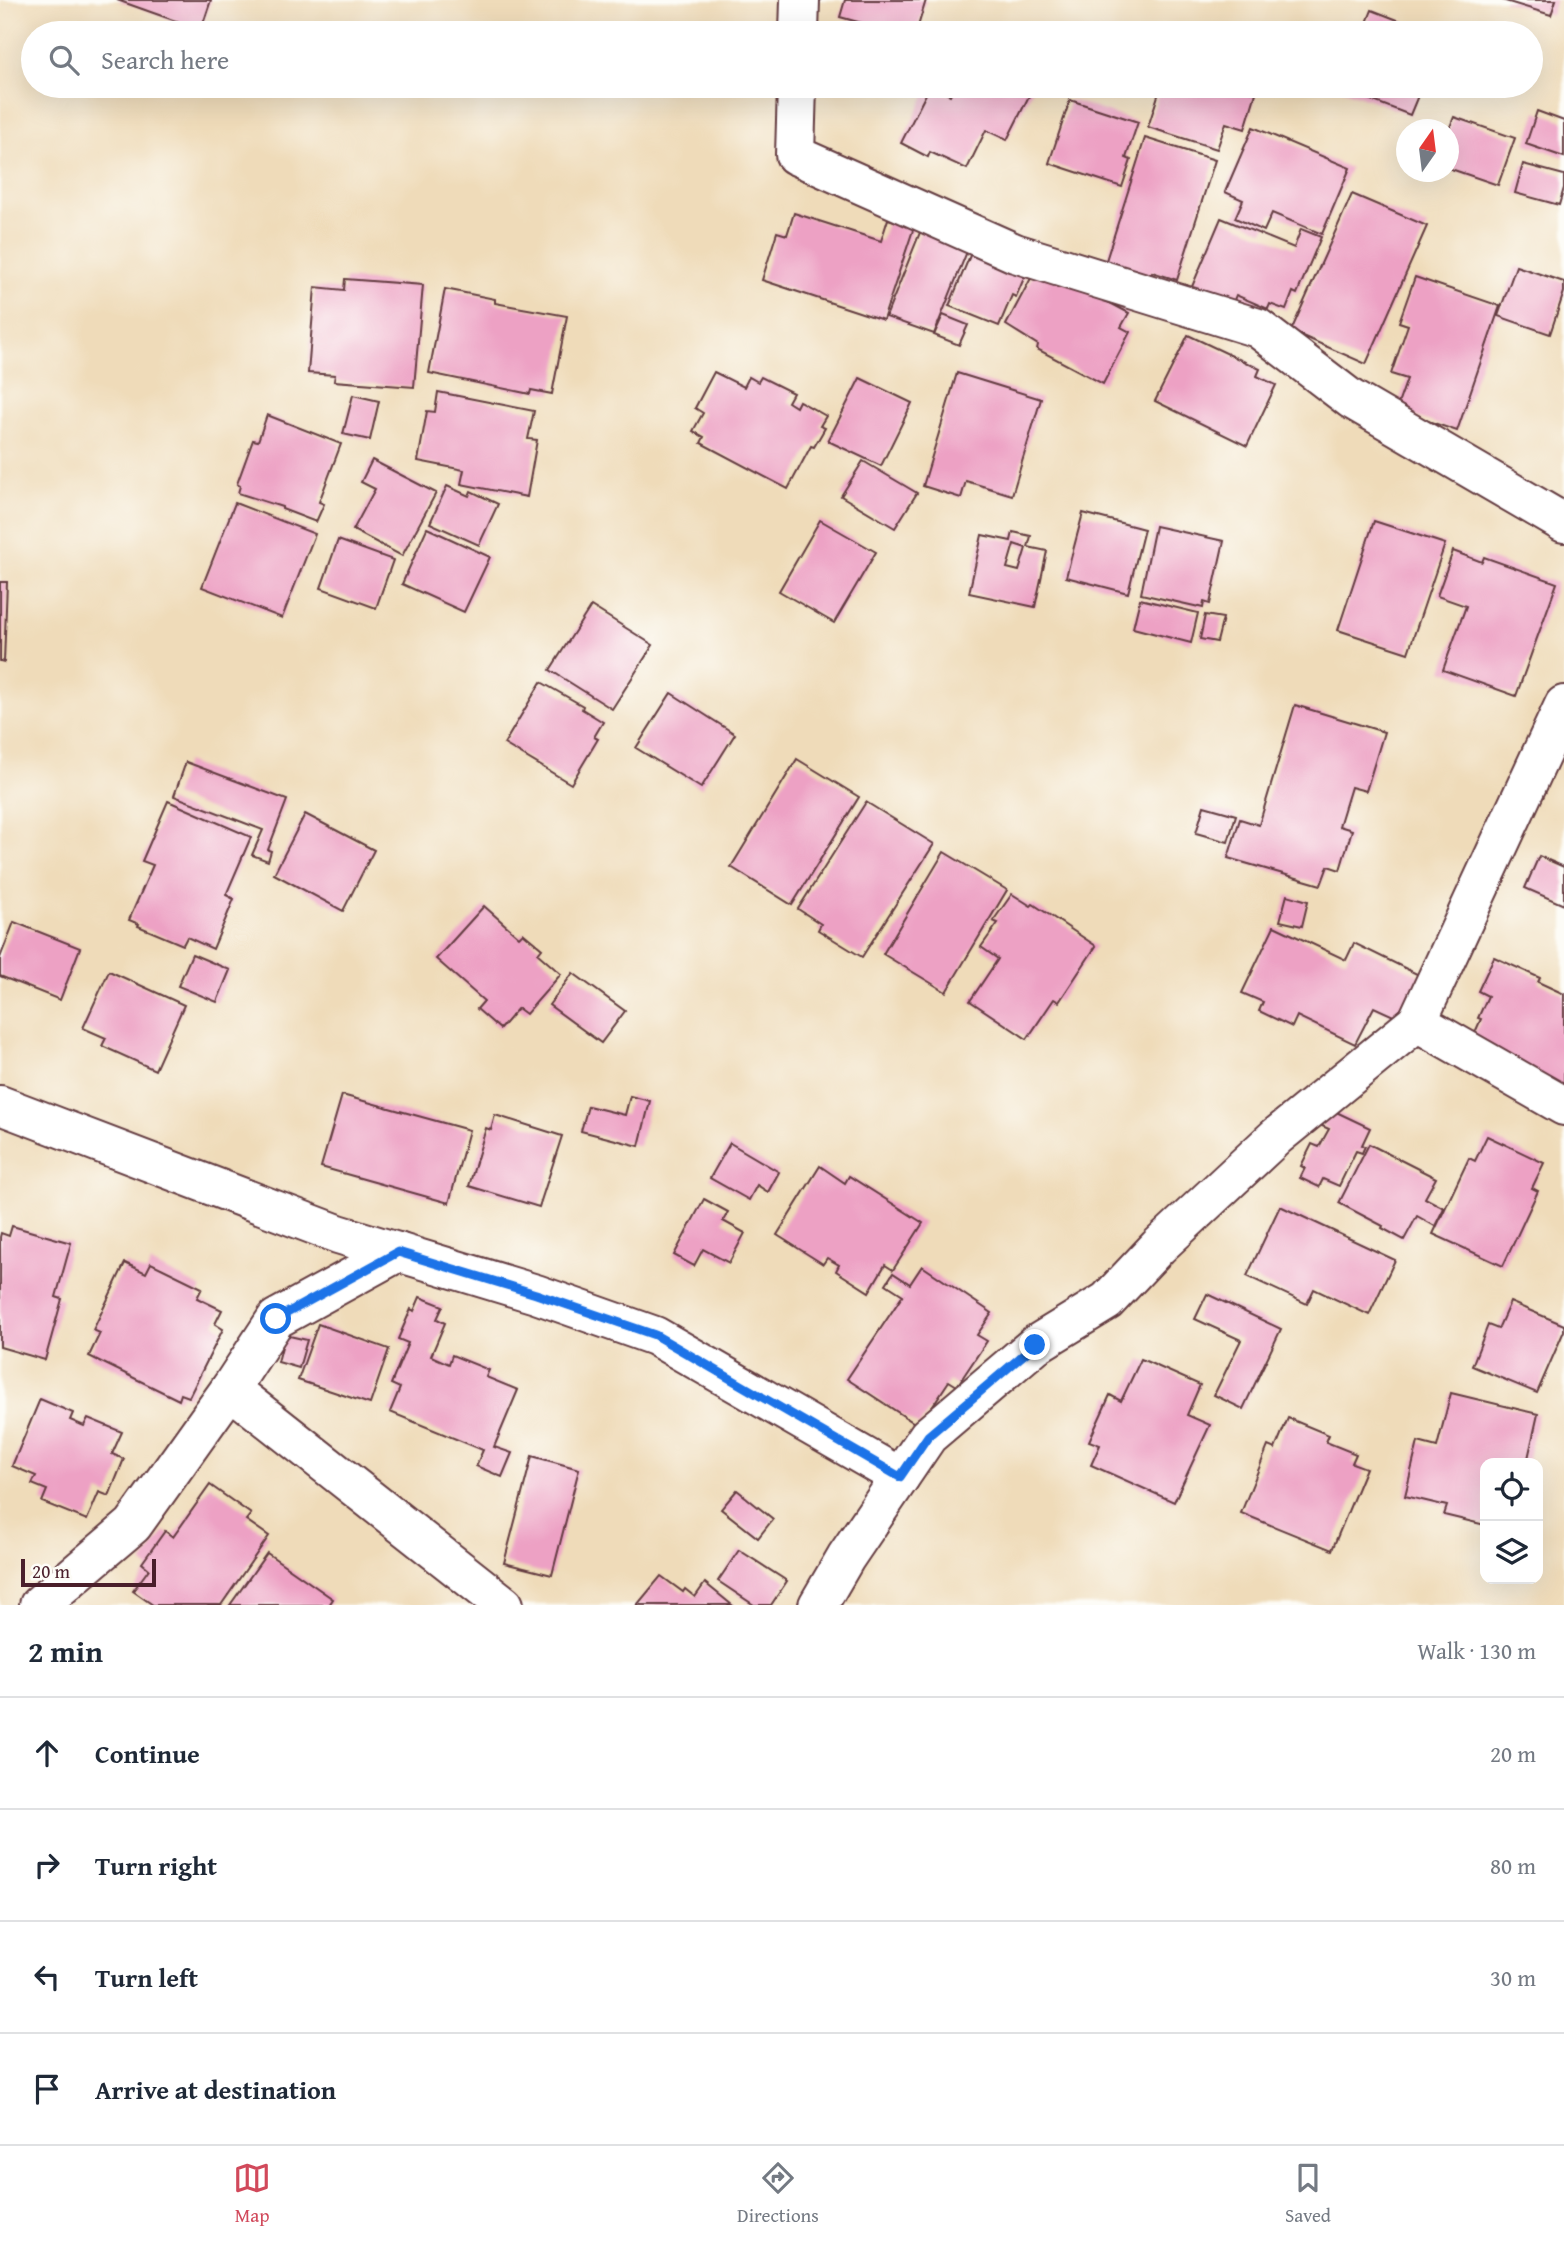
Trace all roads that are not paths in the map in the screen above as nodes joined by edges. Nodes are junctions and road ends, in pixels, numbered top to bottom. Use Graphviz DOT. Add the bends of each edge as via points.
graph roads {
  1 [pos="800,0"];
  2 [pos="799,21"];
  3 [pos="797,98"];
  4 [pos="1564,523"];
  5 [pos="1564,705"];
  6 [pos="1417,1023"];
  7 [pos="0,1105"];
  8 [pos="1564,1106"];
  9 [pos="398,1252"];
  10 [pos="230,1389"];
  11 [pos="900,1477"];
  12 [pos="39,1605"];
  13 [pos="503,1605"];
  14 [pos="818,1605"];
  1 -- 2 [label="street"];
  3 -- 4 [label="street" via="795,155 1015,253 1258,328 1352,399"];
  5 -- 6 [label="street"];
  6 -- 8 [label="street"];
  6 -- 11 [label="street" via="1277,1136 1107,1301 1035,1345 928,1436"];
  7 -- 9 [label="street" via="338,1234"];
  9 -- 10 [label="street" via="276,1319"];
  9 -- 11 [label="street" via="655,1335"];
  10 -- 12 [label="street" via="133,1525"];
  10 -- 13 [label="street"];
  11 -- 14 [label="street"];
}
